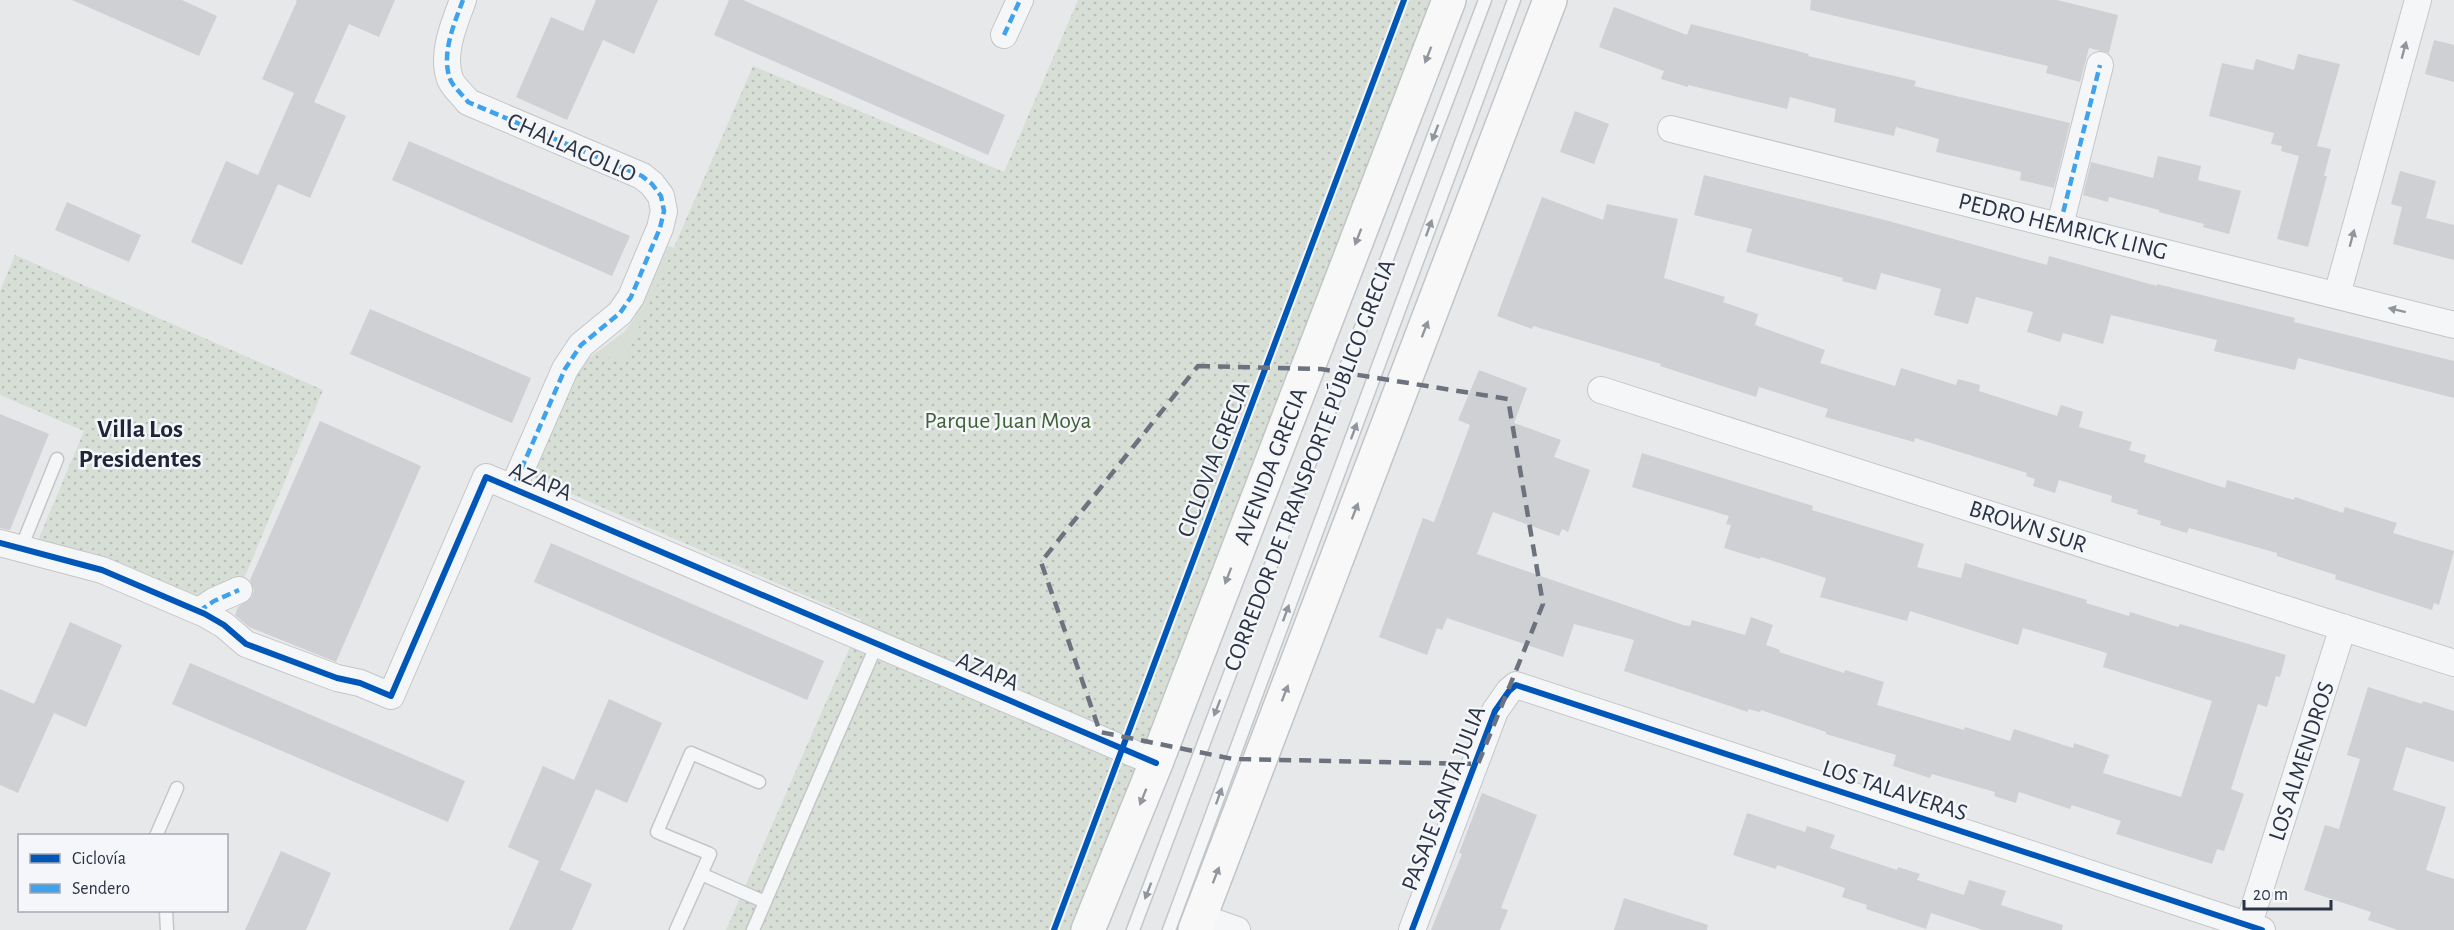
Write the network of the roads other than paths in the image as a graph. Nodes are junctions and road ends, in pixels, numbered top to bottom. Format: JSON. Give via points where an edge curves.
{"nodes":[{"id":1,"x":463,"y":0,"type":"edge"},
{"id":2,"x":1020,"y":0,"type":"edge"},
{"id":3,"x":1449,"y":0,"type":"edge"},
{"id":4,"x":1485,"y":0,"type":"edge"},
{"id":5,"x":1514,"y":0,"type":"edge"},
{"id":6,"x":1550,"y":0,"type":"edge"},
{"id":7,"x":2418,"y":0,"type":"edge"},
{"id":8,"x":1004,"y":35,"type":"dead end"},
{"id":9,"x":2100,"y":65,"type":"dead end"},
{"id":10,"x":1671,"y":129,"type":"dead end"},
{"id":11,"x":2060,"y":225,"type":"junction"},
{"id":12,"x":2337,"y":295,"type":"junction"},
{"id":13,"x":2454,"y":325,"type":"edge"},
{"id":14,"x":1601,"y":390,"type":"dead end"},
{"id":15,"x":57,"y":459,"type":"dead end"},
{"id":16,"x":513,"y":488,"type":"junction"},
{"id":17,"x":11,"y":545,"type":"edge"},
{"id":18,"x":239,"y":590,"type":"dead end"},
{"id":19,"x":199,"y":611,"type":"junction"},
{"id":20,"x":2343,"y":627,"type":"junction"},
{"id":21,"x":877,"y":644,"type":"junction"},
{"id":22,"x":2454,"y":663,"type":"edge"},
{"id":23,"x":1516,"y":685,"type":"joint"},
{"id":24,"x":1156,"y":763,"type":"junction"},
{"id":25,"x":759,"y":782,"type":"dead end"},
{"id":26,"x":177,"y":788,"type":"dead end"},
{"id":27,"x":157,"y":834,"type":"edge"},
{"id":28,"x":701,"y":874,"type":"junction"},
{"id":29,"x":765,"y":902,"type":"junction"},
{"id":30,"x":166,"y":912,"type":"edge"},
{"id":31,"x":1197,"y":923,"type":"edge"},
{"id":32,"x":2252,"y":929,"type":"edge"},
{"id":33,"x":167,"y":930,"type":"edge"},
{"id":34,"x":676,"y":930,"type":"edge"},
{"id":35,"x":753,"y":930,"type":"edge"},
{"id":36,"x":1088,"y":930,"type":"edge"},
{"id":37,"x":1133,"y":930,"type":"edge"},
{"id":38,"x":1169,"y":930,"type":"edge"},
{"id":39,"x":1237,"y":930,"type":"edge"},
{"id":40,"x":1412,"y":930,"type":"edge"}],
"edges":[{"from":1,"to":16,"type":"street","name":"CHALLACOLLO","via":[[447,56],[451,81],[468,102],[642,176],[661,196],[664,211],[631,297],[620,313],[590,336],[565,369]]},
{"from":2,"to":8,"type":"street"},
{"from":3,"to":24,"type":"main road","name":"AVENIDA GRECIA","one_way":true},
{"from":4,"to":37,"type":"lane","name":"CORREDOR DE TRANSPORTE PÚBLICO GRECIA","one_way":true},
{"from":38,"to":5,"type":"lane","name":"CORREDOR DE TRANSPORTE PÚBLICO GRECIA","one_way":true},
{"from":31,"to":6,"type":"main road","one_way":true},
{"from":12,"to":7,"type":"street","one_way":true},
{"from":9,"to":11,"type":"street"},
{"from":10,"to":11,"type":"street","name":"PEDRO HEMRICK LING"},
{"from":11,"to":12,"type":"street","name":"PEDRO HEMRICK LING"},
{"from":13,"to":12,"type":"street","name":"PEDRO HEMRICK LING","one_way":true},
{"from":14,"to":20,"type":"street","name":"BROWN SUR"},
{"from":15,"to":17,"type":"lane"},
{"from":16,"to":19,"type":"street","name":"AZAPA","via":[[486,477],[391,696],[246,644]]},
{"from":16,"to":21,"type":"street","name":"AZAPA"},
{"from":17,"to":19,"type":"street","name":"AZAPA","via":[[102,570]]},
{"from":18,"to":19,"type":"street"},
{"from":20,"to":22,"type":"street","name":"BROWN SUR"},
{"from":20,"to":32,"type":"street","name":"LOS ALMENDROS"},
{"from":21,"to":24,"type":"street","name":"AZAPA"},
{"from":21,"to":29,"type":"lane"},
{"from":23,"to":32,"type":"street","name":"LOS TALAVERAS"},
{"from":23,"to":40,"type":"street","name":"PASAJE SANTA JULIA","via":[[1495,711]]},
{"from":24,"to":36,"type":"main road","name":"AVENIDA GRECIA","one_way":true},
{"from":25,"to":28,"type":"lane","via":[[691,753],[657,832],[710,855]]},
{"from":26,"to":27,"type":"lane"},
{"from":28,"to":29,"type":"lane"},
{"from":28,"to":34,"type":"lane"},
{"from":29,"to":35,"type":"lane"},
{"from":30,"to":33,"type":"lane"},
{"from":31,"to":39,"type":"street"}]}
